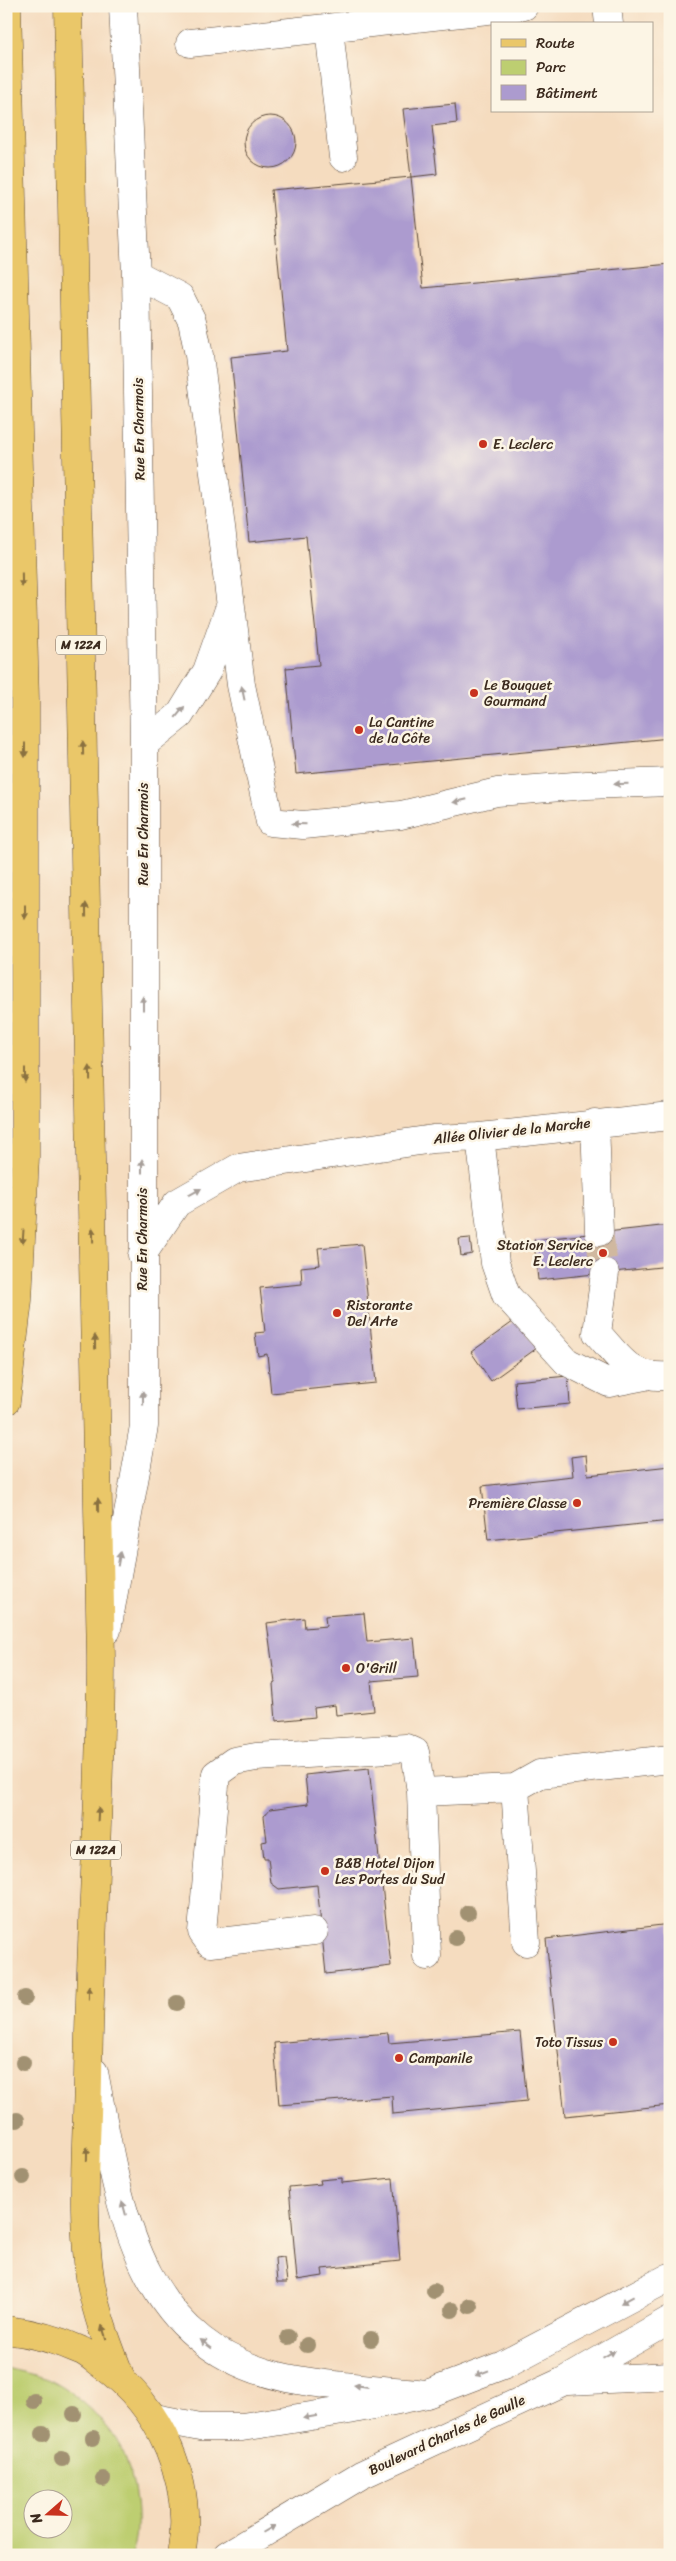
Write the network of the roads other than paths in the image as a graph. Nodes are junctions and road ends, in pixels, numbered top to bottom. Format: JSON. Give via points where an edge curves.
{"nodes":[{"id":1,"x":7,"y":6,"type":"edge"},
{"id":2,"x":68,"y":6,"type":"edge"},
{"id":3,"x":123,"y":6,"type":"edge"},
{"id":4,"x":524,"y":6,"type":"edge"},
{"id":5,"x":607,"y":6,"type":"edge"},
{"id":6,"x":609,"y":22,"type":"edge"},
{"id":7,"x":329,"y":28,"type":"junction"},
{"id":8,"x":190,"y":43,"type":"dead end"},
{"id":9,"x":343,"y":157,"type":"dead end"},
{"id":10,"x":136,"y":274,"type":"junction"},
{"id":11,"x":230,"y":604,"type":"junction"},
{"id":12,"x":144,"y":744,"type":"junction"},
{"id":13,"x":670,"y":782,"type":"edge"},
{"id":14,"x":670,"y":1116,"type":"edge"},
{"id":15,"x":595,"y":1123,"type":"junction"},
{"id":16,"x":480,"y":1136,"type":"junction"},
{"id":17,"x":599,"y":1232,"type":"tunnel mouth"},
{"id":18,"x":142,"y":1255,"type":"junction"},
{"id":19,"x":604,"y":1273,"type":"tunnel mouth"},
{"id":20,"x":657,"y":1376,"type":"edge"},
{"id":21,"x":6,"y":1402,"type":"edge"},
{"id":22,"x":101,"y":1658,"type":"junction"},
{"id":23,"x":670,"y":1759,"type":"edge"},
{"id":24,"x":515,"y":1788,"type":"junction"},
{"id":25,"x":421,"y":1792,"type":"junction"},
{"id":26,"x":314,"y":1931,"type":"dead end"},
{"id":27,"x":526,"y":1942,"type":"dead end"},
{"id":28,"x":427,"y":1956,"type":"dead end"},
{"id":29,"x":88,"y":2042,"type":"junction"},
{"id":30,"x":670,"y":2277,"type":"edge"},
{"id":31,"x":670,"y":2320,"type":"edge"},
{"id":32,"x":6,"y":2330,"type":"edge"},
{"id":33,"x":670,"y":2376,"type":"edge"},
{"id":34,"x":121,"y":2378,"type":"junction"},
{"id":35,"x":562,"y":2382,"type":"junction"},
{"id":36,"x":427,"y":2394,"type":"junction"},
{"id":37,"x":155,"y":2418,"type":"junction"},
{"id":38,"x":180,"y":2555,"type":"edge"},
{"id":39,"x":227,"y":2555,"type":"edge"}],
"edges":[{"from":1,"to":21,"type":"main road","one_way":true,"via":[[25,701],[25,1157],[18,1300]]},
{"from":22,"to":2,"type":"main road","number":"M 122A","one_way":true},
{"from":3,"to":10,"type":"street","name":"Rue En Charmois"},
{"from":4,"to":7,"type":"street"},
{"from":5,"to":6,"type":"street"},
{"from":7,"to":8,"type":"street"},
{"from":7,"to":9,"type":"street"},
{"from":10,"to":11,"type":"street","via":[[180,297],[192,321]]},
{"from":10,"to":12,"type":"street","name":"Rue En Charmois"},
{"from":12,"to":11,"type":"street","one_way":true,"via":[[180,715],[207,671]]},
{"from":13,"to":11,"type":"street","one_way":true,"via":[[497,792],[400,815],[303,825],[270,822],[241,685]]},
{"from":18,"to":12,"type":"street","name":"Rue En Charmois","one_way":true},
{"from":14,"to":15,"type":"street","name":"Allée Olivier de la Marche"},
{"from":15,"to":16,"type":"street","name":"Allée Olivier de la Marche"},
{"from":15,"to":17,"type":"street"},
{"from":18,"to":16,"type":"street","name":"Allée Olivier de la Marche","one_way":true,"via":[[177,1203],[238,1168],[433,1139]]},
{"from":16,"to":20,"type":"street","via":[[495,1263],[506,1295],[567,1362],[609,1383]]},
{"from":22,"to":18,"type":"street","name":"Rue En Charmois","one_way":true,"via":[[144,1426]]},
{"from":19,"to":20,"type":"street","via":[[597,1333],[629,1367]]},
{"from":29,"to":22,"type":"main road","number":"M 122A","one_way":true,"via":[[101,1747]]},
{"from":23,"to":24,"type":"street","via":[[540,1774]]},
{"from":24,"to":25,"type":"street"},
{"from":24,"to":27,"type":"street"},
{"from":25,"to":26,"type":"street","via":[[415,1752],[406,1748],[256,1757],[234,1761],[216,1774],[202,1932],[210,1943]]},
{"from":25,"to":28,"type":"street"},
{"from":34,"to":29,"type":"main road","number":"M 122A","one_way":true,"via":[[102,2330],[91,2284],[86,2223]]},
{"from":36,"to":29,"type":"street","one_way":true,"via":[[287,2378],[242,2364],[208,2347],[179,2321],[152,2285],[135,2247],[111,2159]]},
{"from":30,"to":36,"type":"street","one_way":true,"via":[[503,2365]]},
{"from":35,"to":31,"type":"street","name":"Boulevard Charles de Gaulle","one_way":true},
{"from":32,"to":34,"type":"main road","via":[[36,2334],[82,2350]]},
{"from":33,"to":35,"type":"street"},
{"from":34,"to":37,"type":"main road"},
{"from":39,"to":35,"type":"street","name":"Boulevard Charles de Gaulle","one_way":true,"via":[[361,2476]]},
{"from":36,"to":37,"type":"street","one_way":true,"via":[[242,2427],[200,2427]]},
{"from":37,"to":38,"type":"main road","via":[[179,2472],[185,2531]]}]}
